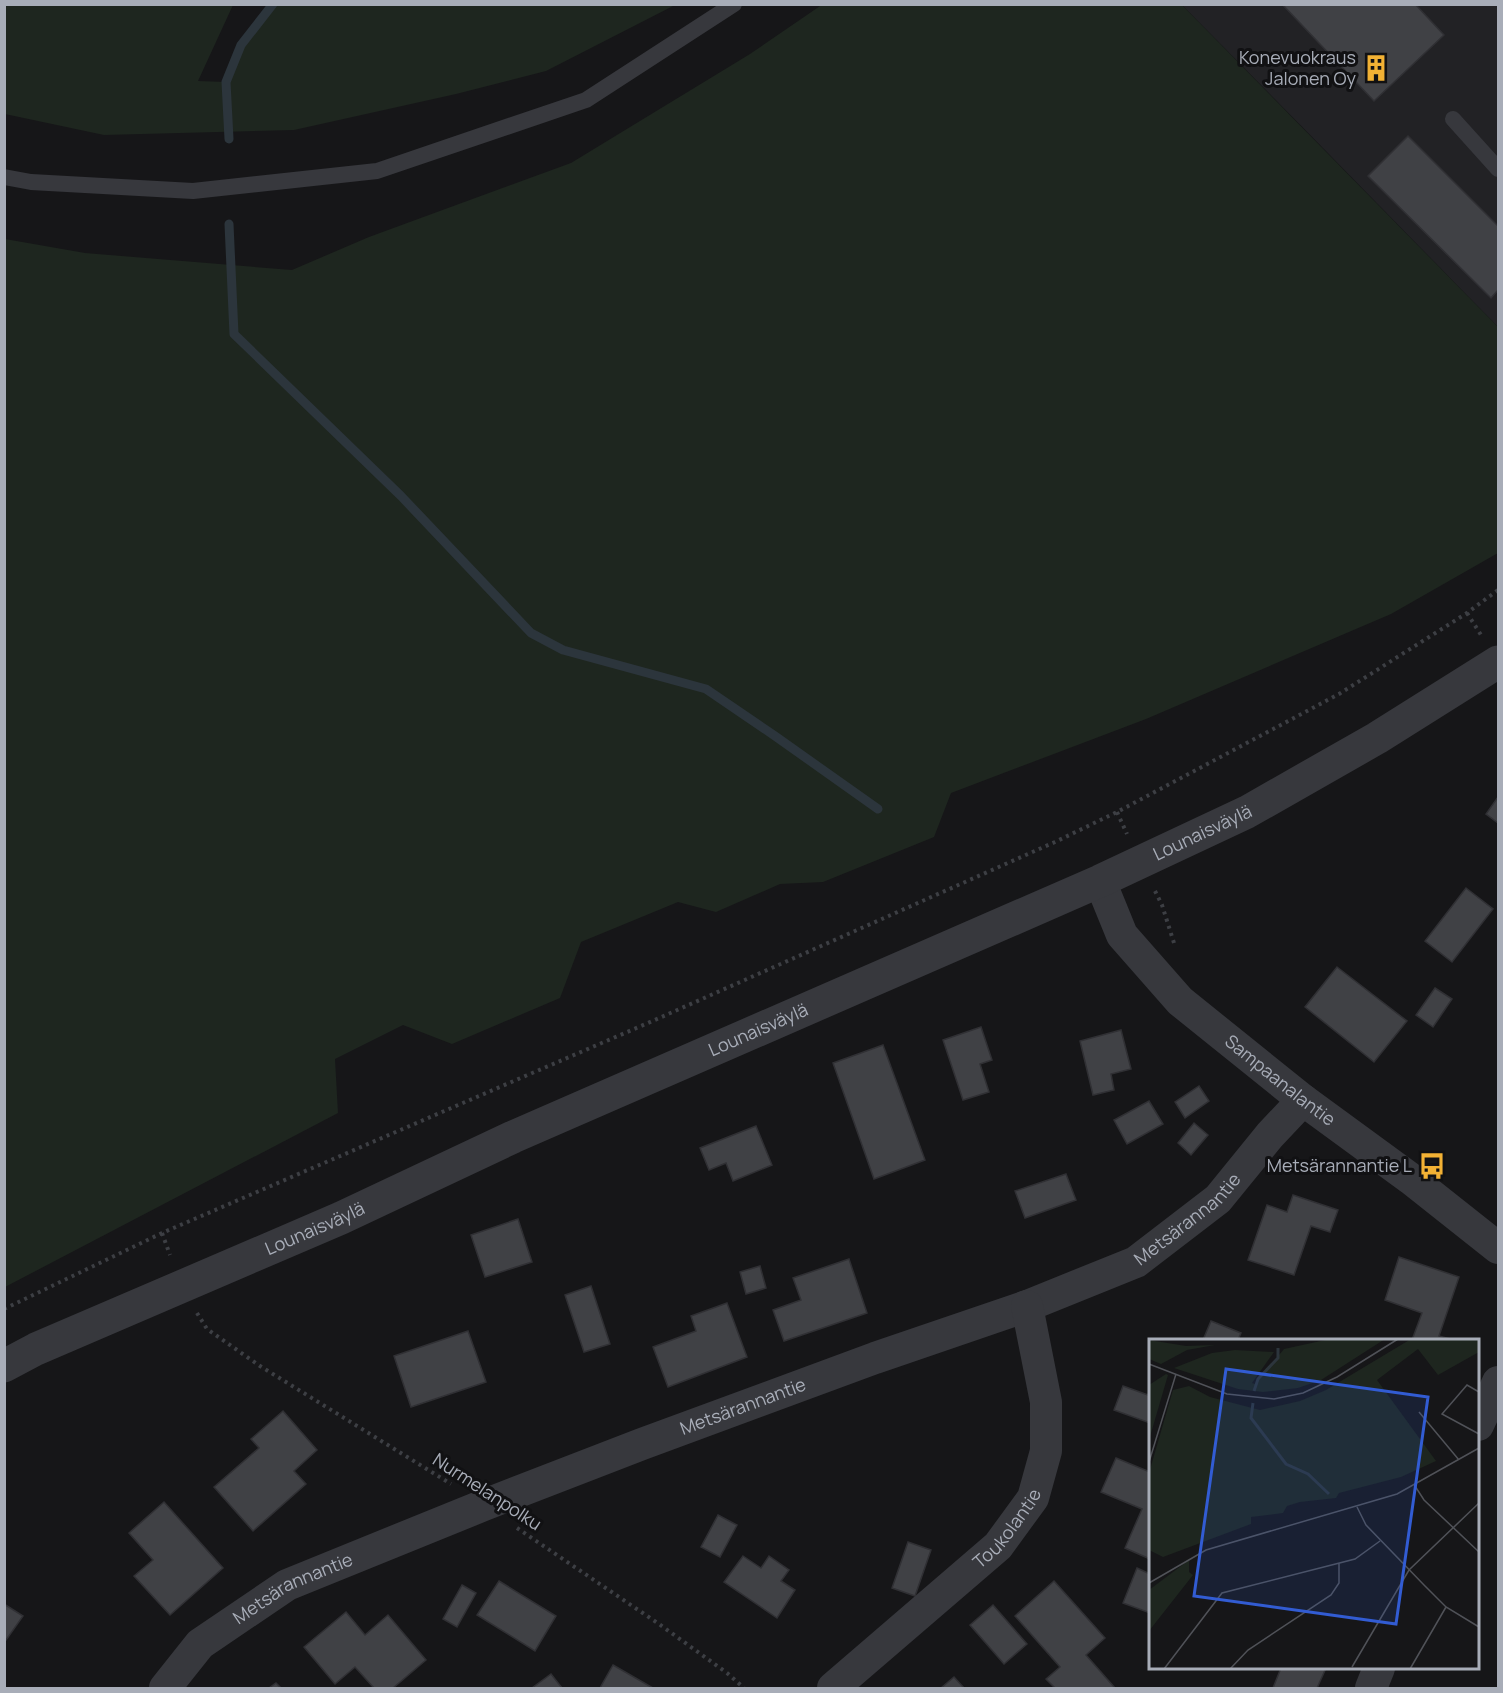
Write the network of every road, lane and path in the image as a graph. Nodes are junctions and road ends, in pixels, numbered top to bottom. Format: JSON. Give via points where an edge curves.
{"nodes":[{"id":1,"x":734,"y":4,"type":"edge"},
{"id":2,"x":1453,"y":119,"type":"dead end"},
{"id":3,"x":1498,"y":169,"type":"edge"},
{"id":4,"x":4,"y":177,"type":"edge"},
{"id":5,"x":1498,"y":590,"type":"edge"},
{"id":6,"x":1498,"y":662,"type":"edge"},
{"id":7,"x":1117,"y":812,"type":"junction"},
{"id":8,"x":1140,"y":862,"type":"junction"},
{"id":9,"x":1100,"y":880,"type":"junction"},
{"id":10,"x":1176,"y":950,"type":"dead end"},
{"id":11,"x":1303,"y":1100,"type":"junction"},
{"id":12,"x":1498,"y":1248,"type":"edge"},
{"id":13,"x":1027,"y":1306,"type":"junction"},
{"id":14,"x":4,"y":1309,"type":"edge"},
{"id":15,"x":207,"y":1329,"type":"dead end"},
{"id":16,"x":4,"y":1366,"type":"edge"},
{"id":17,"x":1498,"y":1382,"type":"edge"},
{"id":18,"x":1479,"y":1423,"type":"edge"},
{"id":19,"x":484,"y":1505,"type":"junction"},
{"id":20,"x":1379,"y":1669,"type":"edge"},
{"id":21,"x":165,"y":1689,"type":"edge"},
{"id":22,"x":744,"y":1689,"type":"edge"},
{"id":23,"x":833,"y":1689,"type":"edge"},
{"id":24,"x":1371,"y":1689,"type":"edge"}],
"edges":[{"from":1,"to":4,"type":"lane","via":[[586,100],[378,171],[193,191]]},
{"from":2,"to":3,"type":"lane"},
{"from":5,"to":7,"type":"path","via":[[1339,694]]},
{"from":6,"to":8,"type":"street","name":"Lounaisväylä","via":[[1377,738],[1247,812]]},
{"from":7,"to":8,"type":"path"},
{"from":7,"to":14,"type":"path","via":[[648,1023],[162,1233]]},
{"from":8,"to":9,"type":"street","name":"Lounaisväylä"},
{"from":8,"to":10,"type":"path","via":[[1162,905]]},
{"from":9,"to":11,"type":"street","name":"Sampaanalantie","via":[[1122,935],[1180,1001]]},
{"from":9,"to":16,"type":"street","name":"Lounaisväylä","via":[[513,1137],[340,1218],[36,1348]]},
{"from":11,"to":12,"type":"street","name":"Sampaanalantie"},
{"from":11,"to":13,"type":"street","name":"Metsärannantie","via":[[1218,1199],[1136,1262]]},
{"from":13,"to":19,"type":"street","name":"Metsärannantie","via":[[853,1366]]},
{"from":13,"to":23,"type":"street","name":"Toukolantie","via":[[1046,1402],[1046,1450],[1033,1498],[998,1545]]},
{"from":15,"to":19,"type":"path","name":"Nurmelanpolku"},
{"from":17,"to":18,"type":"street"},
{"from":19,"to":21,"type":"street","name":"Metsärannantie","via":[[287,1585],[200,1644]]},
{"from":19,"to":22,"type":"path","name":"Nurmelanpolku","via":[[659,1624]]},
{"from":20,"to":24,"type":"street"}]}
